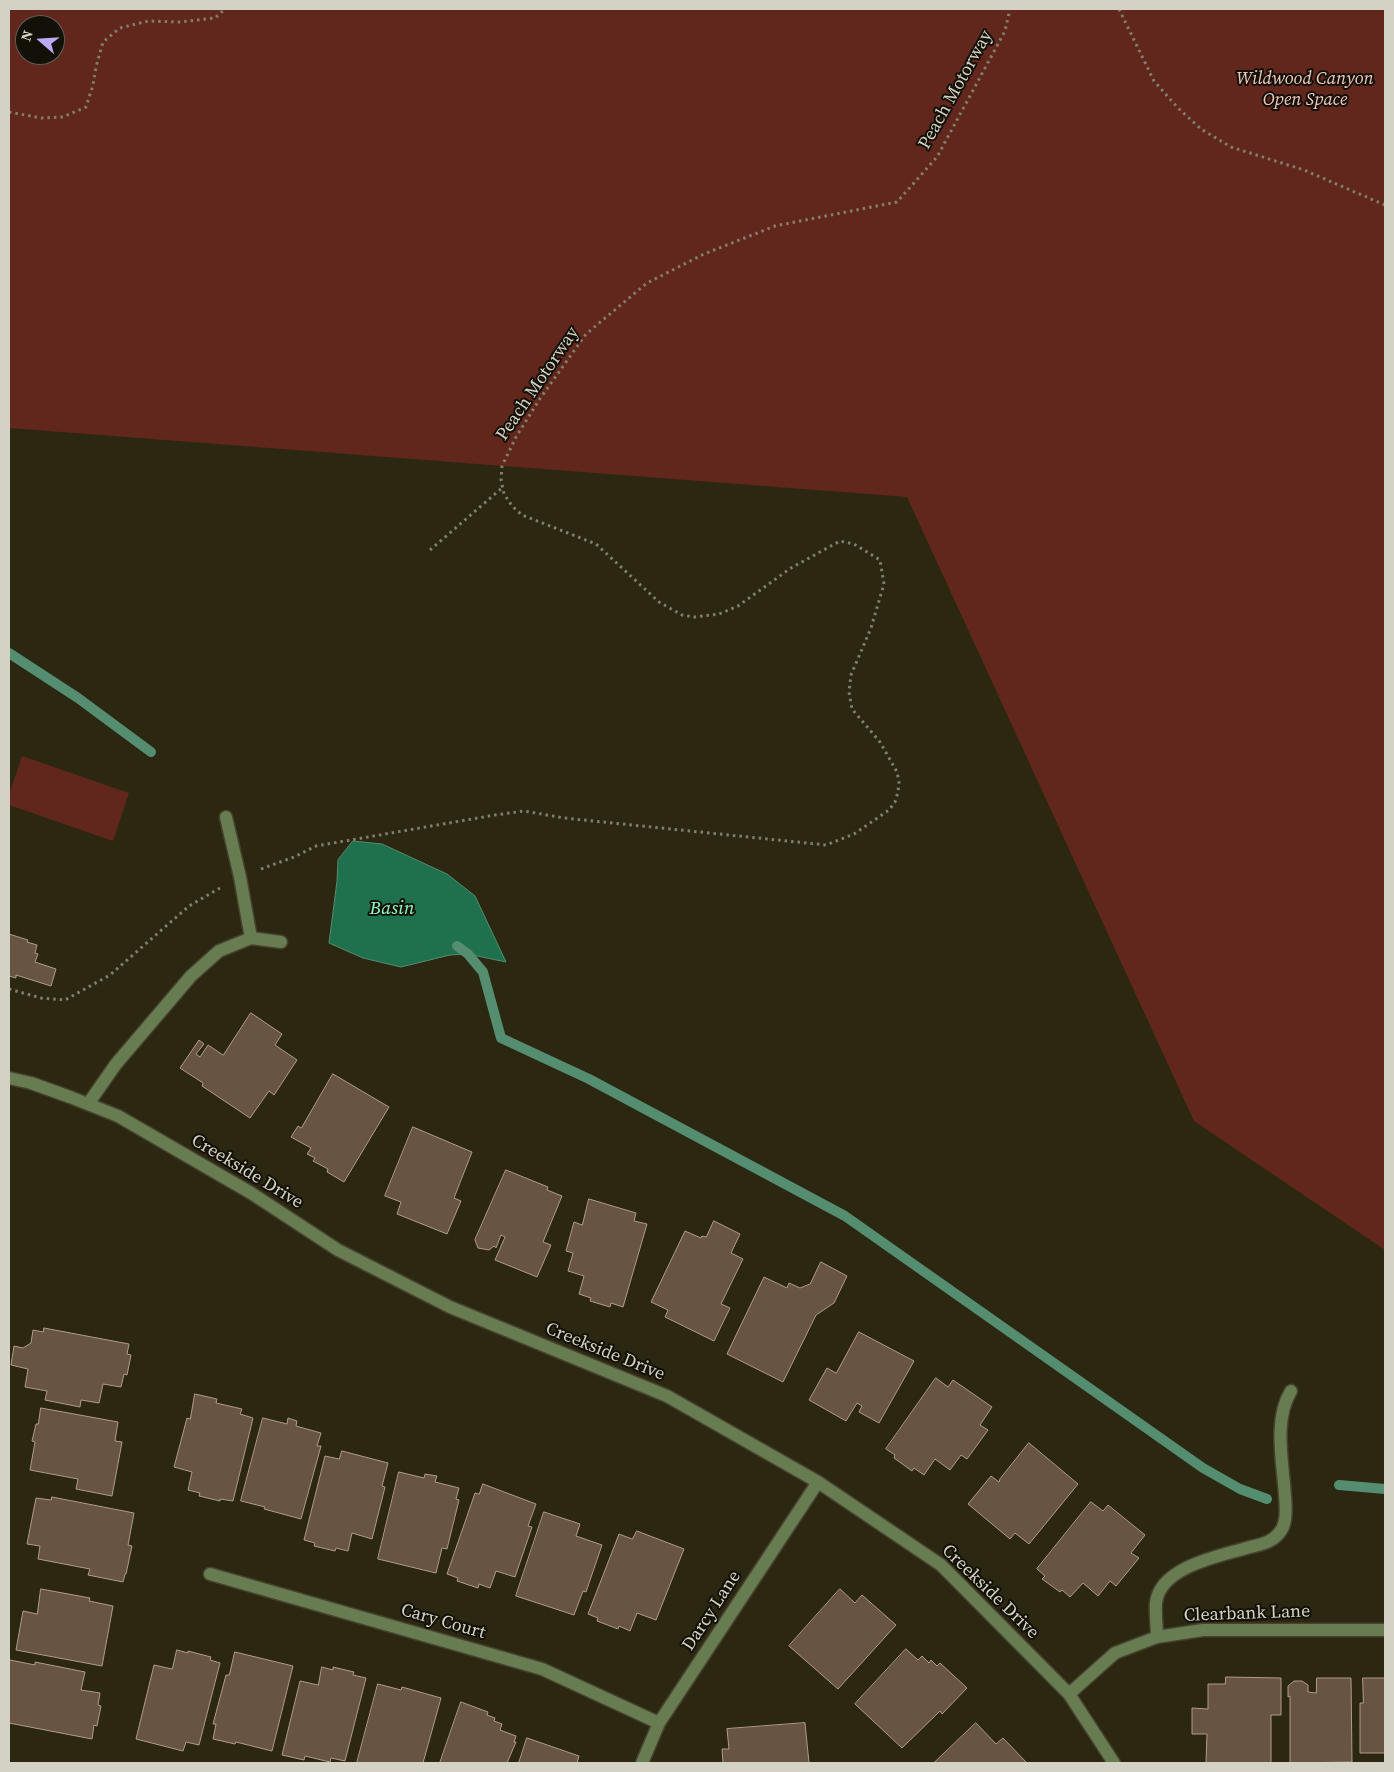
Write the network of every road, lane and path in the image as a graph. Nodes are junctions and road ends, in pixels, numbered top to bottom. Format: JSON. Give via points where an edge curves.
{"nodes":[{"id":1,"x":225,"y":9,"type":"edge"},
{"id":2,"x":1010,"y":9,"type":"edge"},
{"id":3,"x":1119,"y":9,"type":"edge"},
{"id":4,"x":9,"y":112,"type":"edge"},
{"id":5,"x":1385,"y":205,"type":"edge"},
{"id":6,"x":502,"y":488,"type":"junction"},
{"id":7,"x":430,"y":550,"type":"dead end"},
{"id":8,"x":226,"y":817,"type":"dead end"},
{"id":9,"x":240,"y":877,"type":"junction"},
{"id":10,"x":251,"y":938,"type":"junction"},
{"id":11,"x":281,"y":942,"type":"dead end"},
{"id":12,"x":9,"y":989,"type":"edge"},
{"id":13,"x":9,"y":1078,"type":"edge"},
{"id":14,"x":88,"y":1104,"type":"junction"},
{"id":15,"x":1291,"y":1391,"type":"dead end"},
{"id":16,"x":818,"y":1482,"type":"junction"},
{"id":17,"x":210,"y":1574,"type":"dead end"},
{"id":18,"x":1385,"y":1630,"type":"edge"},
{"id":19,"x":1157,"y":1637,"type":"junction"},
{"id":20,"x":1069,"y":1694,"type":"junction"},
{"id":21,"x":659,"y":1723,"type":"junction"},
{"id":22,"x":642,"y":1763,"type":"edge"},
{"id":23,"x":1114,"y":1763,"type":"edge"}],
"edges":[{"from":1,"to":4,"type":"path","via":[[215,18],[148,21],[120,28],[104,42],[86,107],[63,117],[41,118]]},
{"from":2,"to":6,"type":"path","name":"Peach Motorway","via":[[1005,30],[937,157],[897,202],[775,226],[704,254],[647,283],[586,334],[539,400],[502,466]]},
{"from":3,"to":5,"type":"path","via":[[1154,81],[1201,129],[1230,147],[1304,170]]},
{"from":6,"to":7,"type":"path"},
{"from":6,"to":9,"type":"path","via":[[512,506],[522,515],[596,544],[659,602],[682,615],[719,614],[738,606],[791,568],[840,541],[854,544],[880,560],[884,584],[872,628],[851,675],[849,692],[852,709],[880,742],[897,772],[899,782],[895,802],[889,810],[854,834],[826,845],[524,811],[316,846]]},
{"from":8,"to":9,"type":"street"},
{"from":9,"to":10,"type":"street"},
{"from":9,"to":12,"type":"path","via":[[189,906],[110,975],[64,1000],[41,998]]},
{"from":10,"to":11,"type":"street"},
{"from":10,"to":14,"type":"street","via":[[219,951],[191,976],[116,1064]]},
{"from":13,"to":14,"type":"street","name":"Creekside Drive"},
{"from":14,"to":16,"type":"street","name":"Creekside Drive","via":[[118,1116],[251,1193],[338,1250],[415,1290],[667,1396]]},
{"from":15,"to":19,"type":"street","via":[[1280,1420],[1286,1511],[1282,1528],[1272,1541],[1192,1564],[1172,1576],[1160,1590],[1156,1602]]},
{"from":16,"to":20,"type":"street","name":"Creekside Drive","via":[[941,1565]]},
{"from":16,"to":21,"type":"street","name":"Darcy Lane"},
{"from":17,"to":21,"type":"street","name":"Cary Court","via":[[542,1669]]},
{"from":18,"to":19,"type":"street","name":"Clearbank Lane","via":[[1203,1630]]},
{"from":19,"to":20,"type":"street","name":"Clearbank Lane","via":[[1116,1653]]},
{"from":20,"to":23,"type":"street","name":"Creekside Drive"},
{"from":21,"to":22,"type":"street","name":"Darcy Lane"}]}
